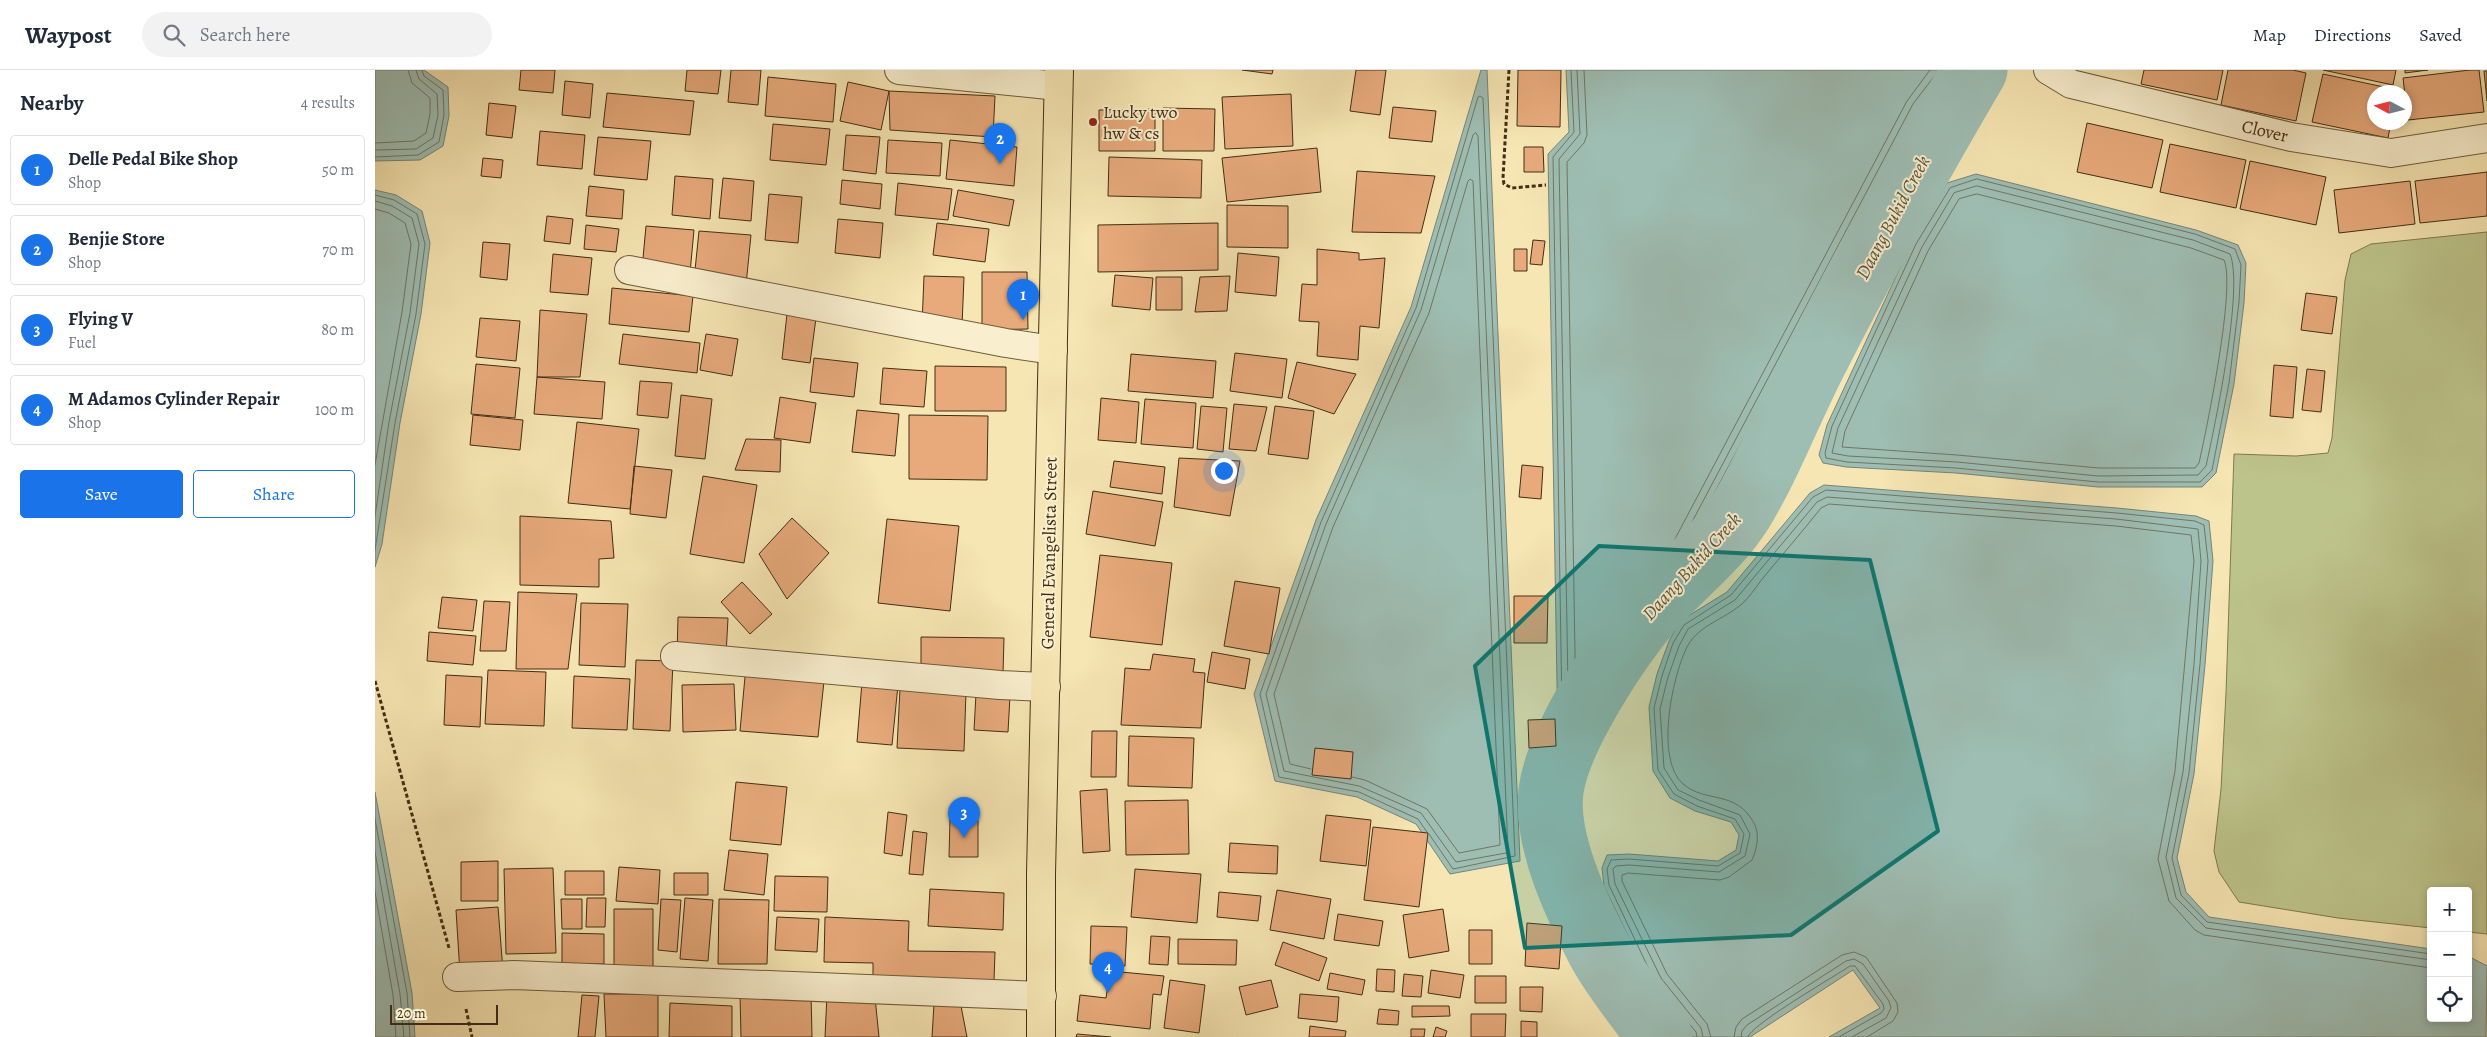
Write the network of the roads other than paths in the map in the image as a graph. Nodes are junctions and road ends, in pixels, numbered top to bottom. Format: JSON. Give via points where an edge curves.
{"nodes":[{"id":1,"x":899,"y":70,"type":"edge"},
{"id":2,"x":2048,"y":71,"type":"edge"},
{"id":3,"x":1059,"y":78,"type":"edge"},
{"id":4,"x":2487,"y":138,"type":"edge"},
{"id":5,"x":629,"y":270,"type":"dead end"},
{"id":6,"x":1053,"y":350,"type":"junction"},
{"id":7,"x":675,"y":656,"type":"dead end"},
{"id":8,"x":1046,"y":687,"type":"junction"},
{"id":9,"x":457,"y":977,"type":"road end"},
{"id":10,"x":1042,"y":996,"type":"junction"},
{"id":11,"x":1041,"y":1037,"type":"edge"}],
"edges":[{"from":1,"to":3,"type":"street"},
{"from":2,"to":4,"type":"street","name":"Clover","via":[[2071,84],[2281,135],[2391,153]]},
{"from":3,"to":6,"type":"main road","name":"General Evangelista Street"},
{"from":5,"to":6,"type":"street"},
{"from":6,"to":8,"type":"main road","name":"General Evangelista Street"},
{"from":7,"to":8,"type":"street"},
{"from":8,"to":10,"type":"main road","name":"General Evangelista Street","via":[[1041,874]]},
{"from":9,"to":10,"type":"street","via":[[514,975]]},
{"from":10,"to":11,"type":"main road","name":"General Evangelista Street"}]}
